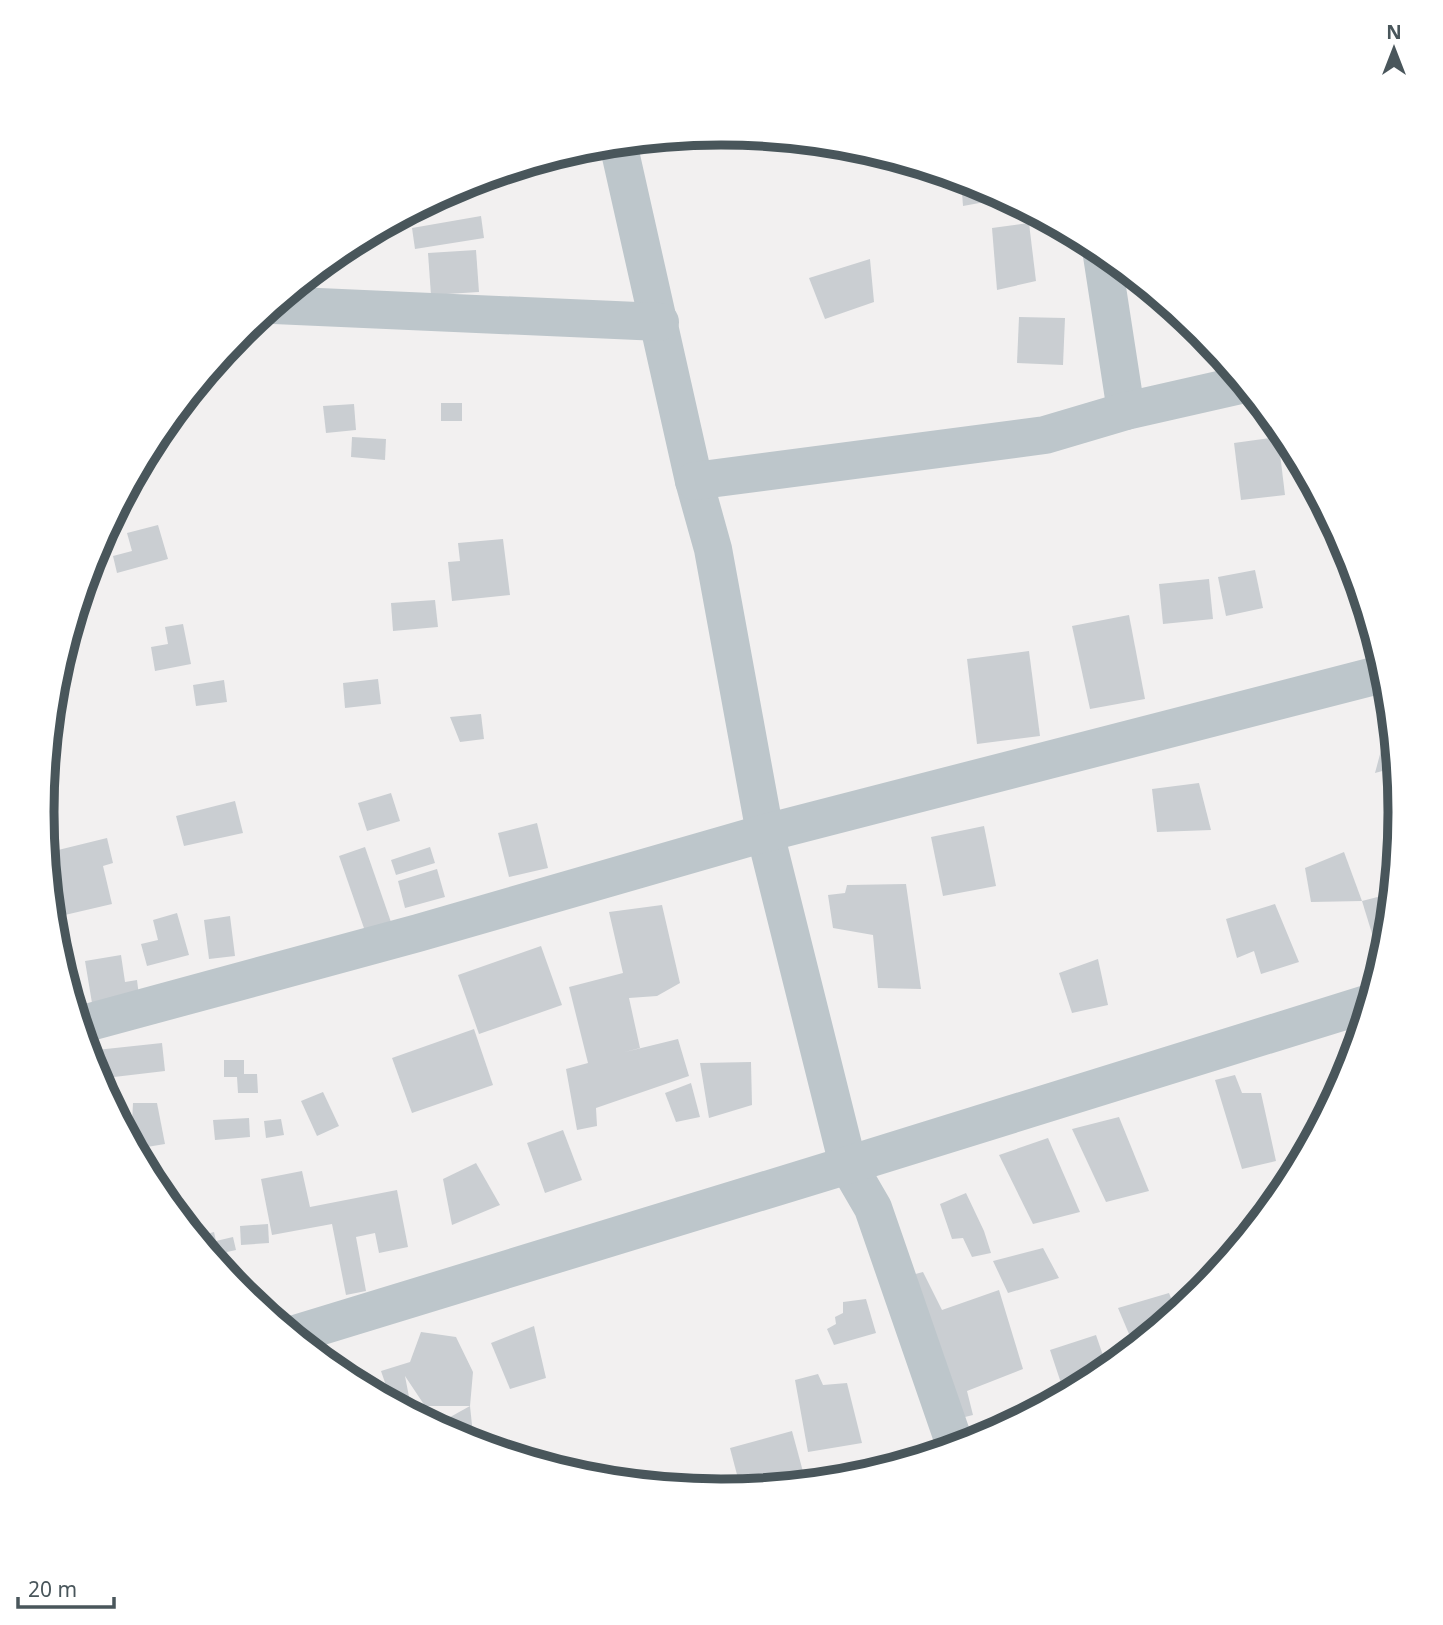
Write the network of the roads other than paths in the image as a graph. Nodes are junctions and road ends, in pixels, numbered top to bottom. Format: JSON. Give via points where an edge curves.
{"nodes":[{"id":1,"x":620,"y":153,"type":"edge"},
{"id":2,"x":1104,"y":266,"type":"edge"},
{"id":3,"x":288,"y":306,"type":"edge"},
{"id":4,"x":660,"y":322,"type":"junction"},
{"id":5,"x":1234,"y":386,"type":"edge"},
{"id":6,"x":1126,"y":411,"type":"junction"},
{"id":7,"x":694,"y":481,"type":"junction"},
{"id":8,"x":1375,"y":676,"type":"edge"},
{"id":9,"x":765,"y":833,"type":"junction"},
{"id":10,"x":1359,"y":1006,"type":"edge"},
{"id":11,"x":89,"y":1022,"type":"edge"},
{"id":12,"x":848,"y":1165,"type":"junction"},
{"id":13,"x":303,"y":1332,"type":"edge"},
{"id":14,"x":953,"y":1438,"type":"edge"}],
"edges":[{"from":1,"to":4,"type":"street"},
{"from":2,"to":6,"type":"street"},
{"from":3,"to":4,"type":"street"},
{"from":4,"to":7,"type":"street"},
{"from":5,"to":6,"type":"street"},
{"from":6,"to":7,"type":"street","via":[[1045,435]]},
{"from":7,"to":9,"type":"street","via":[[718,572]]},
{"from":8,"to":9,"type":"street"},
{"from":9,"to":11,"type":"street"},
{"from":9,"to":12,"type":"street"},
{"from":10,"to":12,"type":"street"},
{"from":12,"to":13,"type":"street"},
{"from":12,"to":14,"type":"street","via":[[873,1208]]}]}
